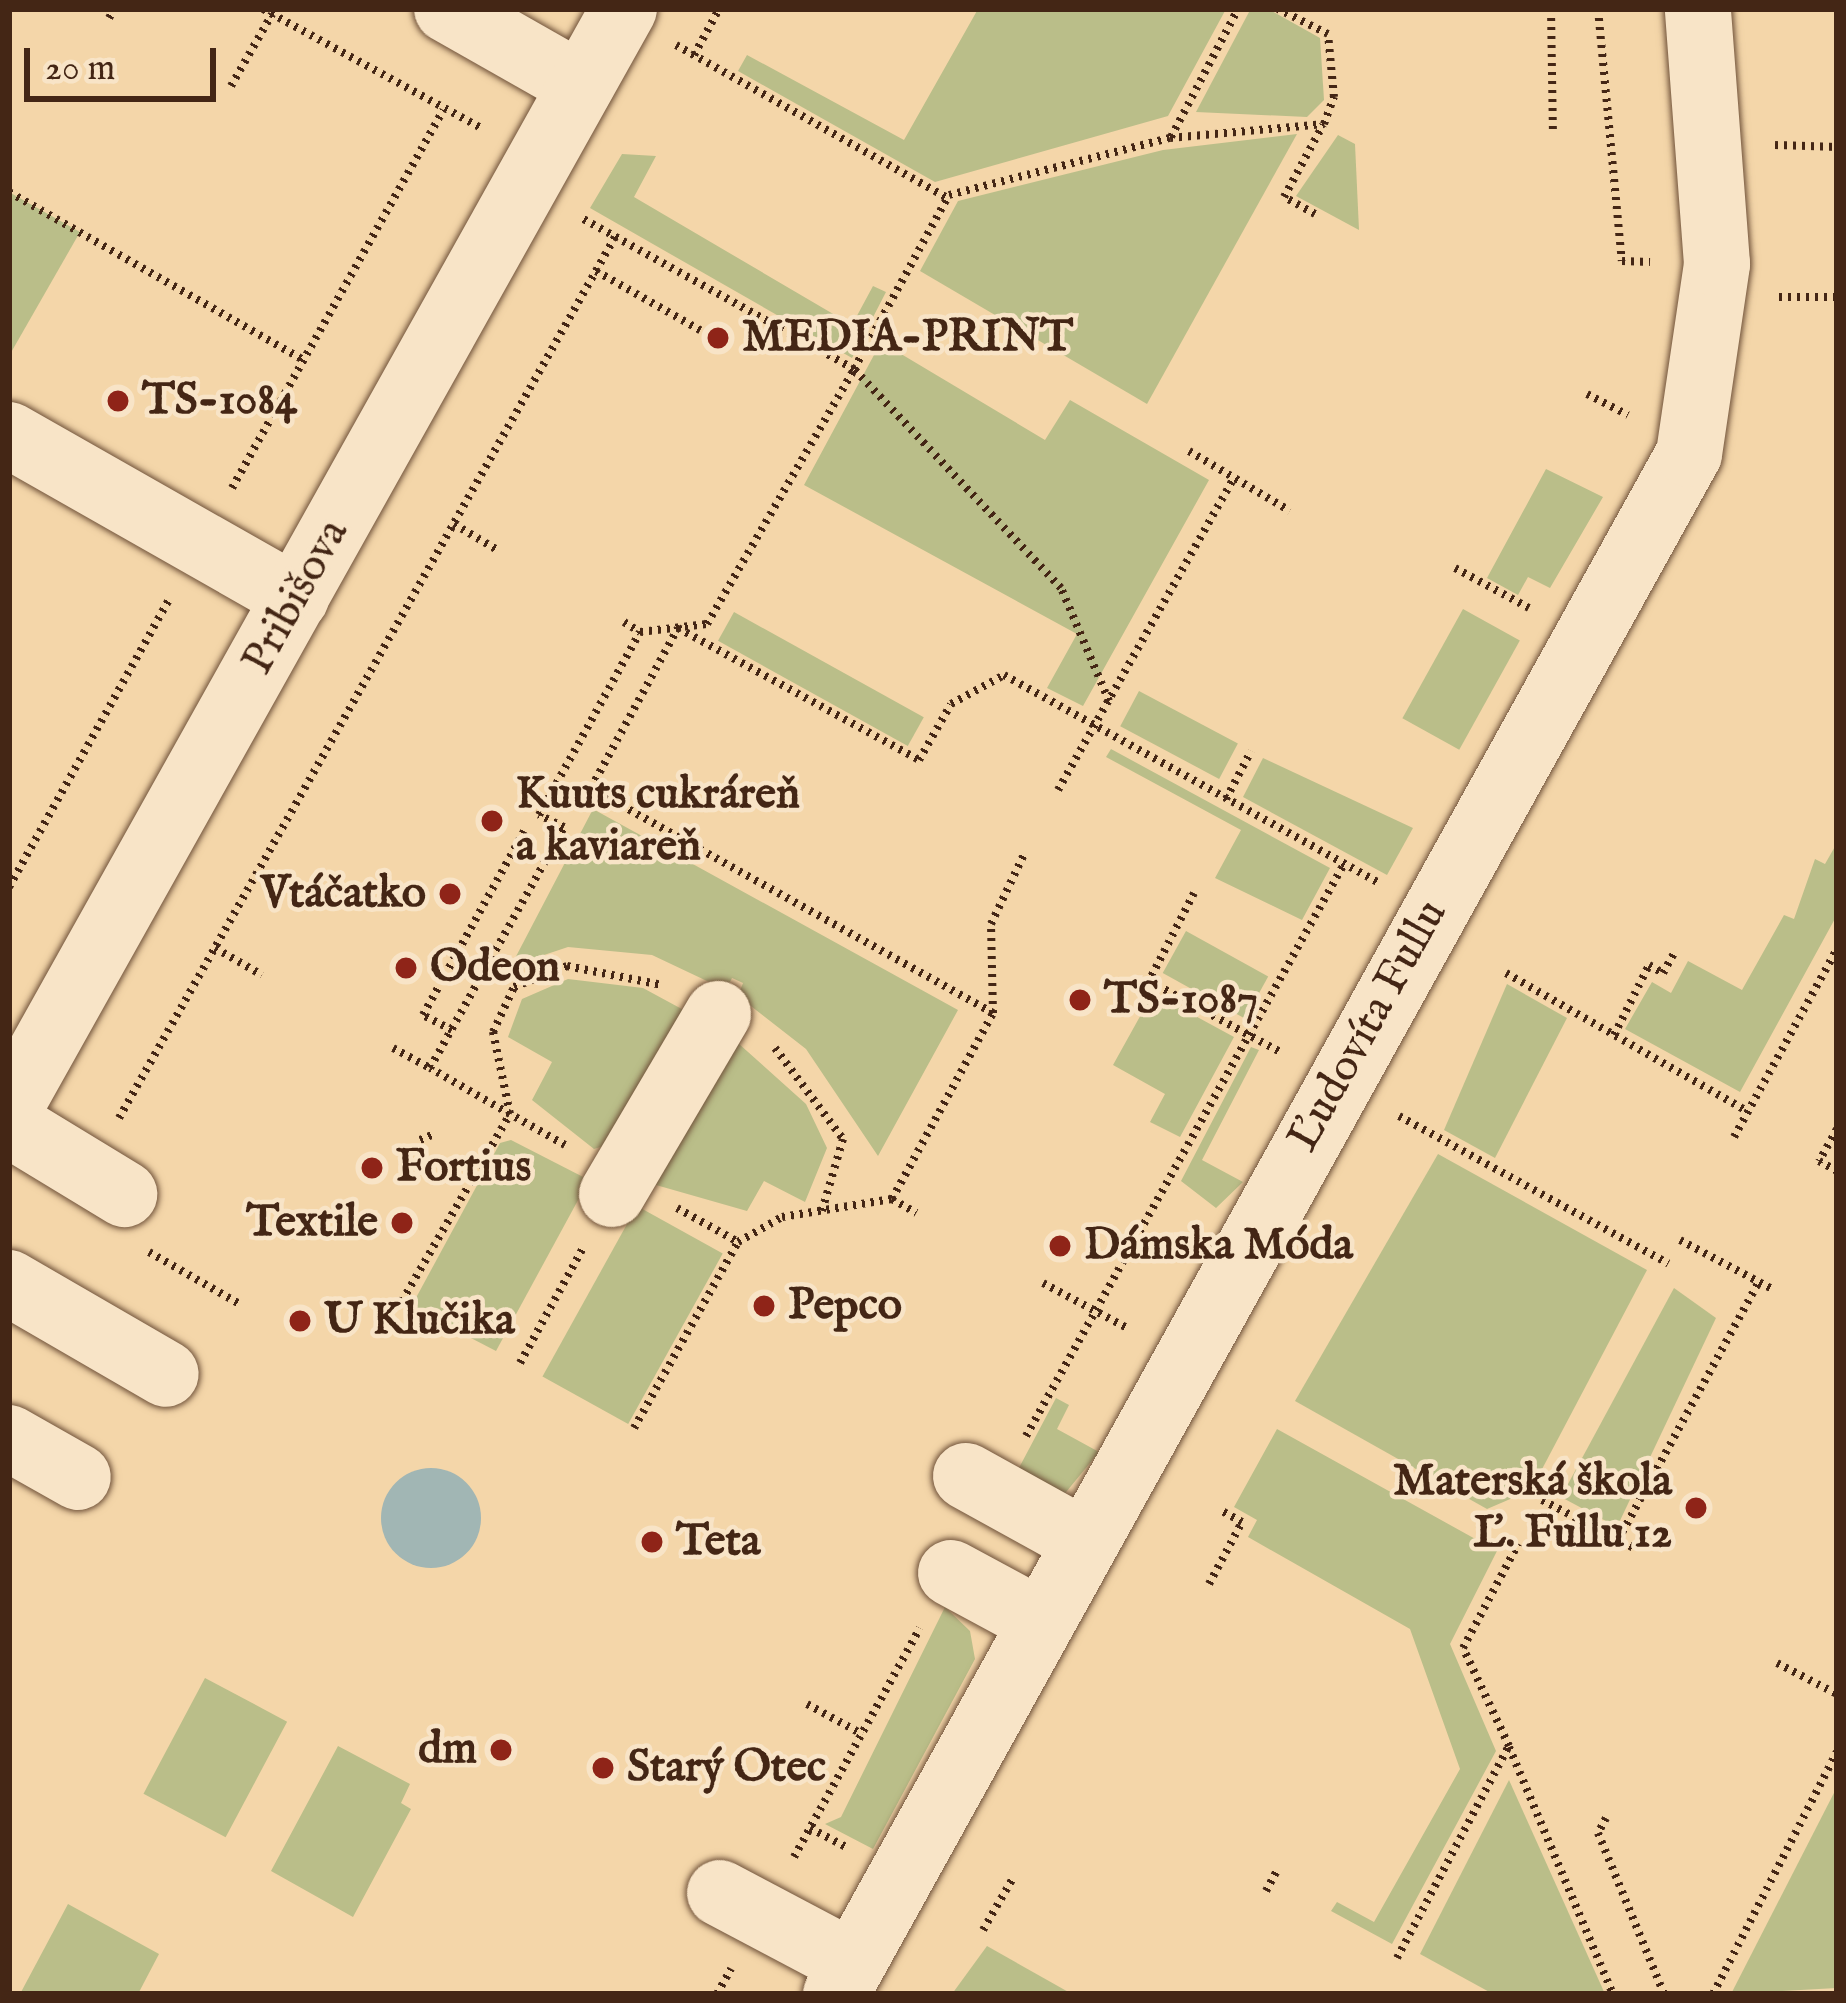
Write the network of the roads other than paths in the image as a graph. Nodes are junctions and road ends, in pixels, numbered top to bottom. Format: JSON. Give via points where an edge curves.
{"nodes":[{"id":1,"x":447,"y":9,"type":"edge"},
{"id":2,"x":624,"y":9,"type":"edge"},
{"id":3,"x":1698,"y":9,"type":"edge"},
{"id":4,"x":581,"y":85,"type":"junction"},
{"id":5,"x":9,"y":435,"type":"edge"},
{"id":6,"x":296,"y":598,"type":"junction"},
{"id":7,"x":718,"y":1014,"type":"dead end"},
{"id":8,"x":9,"y":1109,"type":"edge"},
{"id":9,"x":9,"y":1124,"type":"edge"},
{"id":10,"x":106,"y":1183,"type":"road end"},
{"id":11,"x":612,"y":1193,"type":"road end"},
{"id":12,"x":9,"y":1283,"type":"edge"},
{"id":13,"x":166,"y":1374,"type":"dead end"},
{"id":14,"x":9,"y":1438,"type":"edge"},
{"id":15,"x":78,"y":1477,"type":"dead end"},
{"id":16,"x":980,"y":1484,"type":"road end"},
{"id":17,"x":1082,"y":1540,"type":"junction"},
{"id":18,"x":951,"y":1573,"type":"road end"},
{"id":19,"x":1038,"y":1620,"type":"junction"},
{"id":20,"x":741,"y":1904,"type":"road end"},
{"id":21,"x":844,"y":1978,"type":"edge"}],
"edges":[{"from":1,"to":4,"type":"street"},
{"from":2,"to":4,"type":"street","name":"Pribišova"},
{"from":3,"to":17,"type":"street","name":"Ľudovíta Fullu","via":[[1741,281],[1690,454]]},
{"from":4,"to":6,"type":"street","name":"Pribišova"},
{"from":5,"to":6,"type":"street"},
{"from":6,"to":8,"type":"street","name":"Pribišova"},
{"from":7,"to":11,"type":"street"},
{"from":9,"to":10,"type":"street"},
{"from":12,"to":13,"type":"street"},
{"from":14,"to":15,"type":"street"},
{"from":16,"to":17,"type":"street"},
{"from":17,"to":19,"type":"street","name":"Ľudovíta Fullu"},
{"from":18,"to":19,"type":"street"},
{"from":19,"to":21,"type":"street","name":"Ľudovíta Fullu"},
{"from":20,"to":21,"type":"street"}]}
